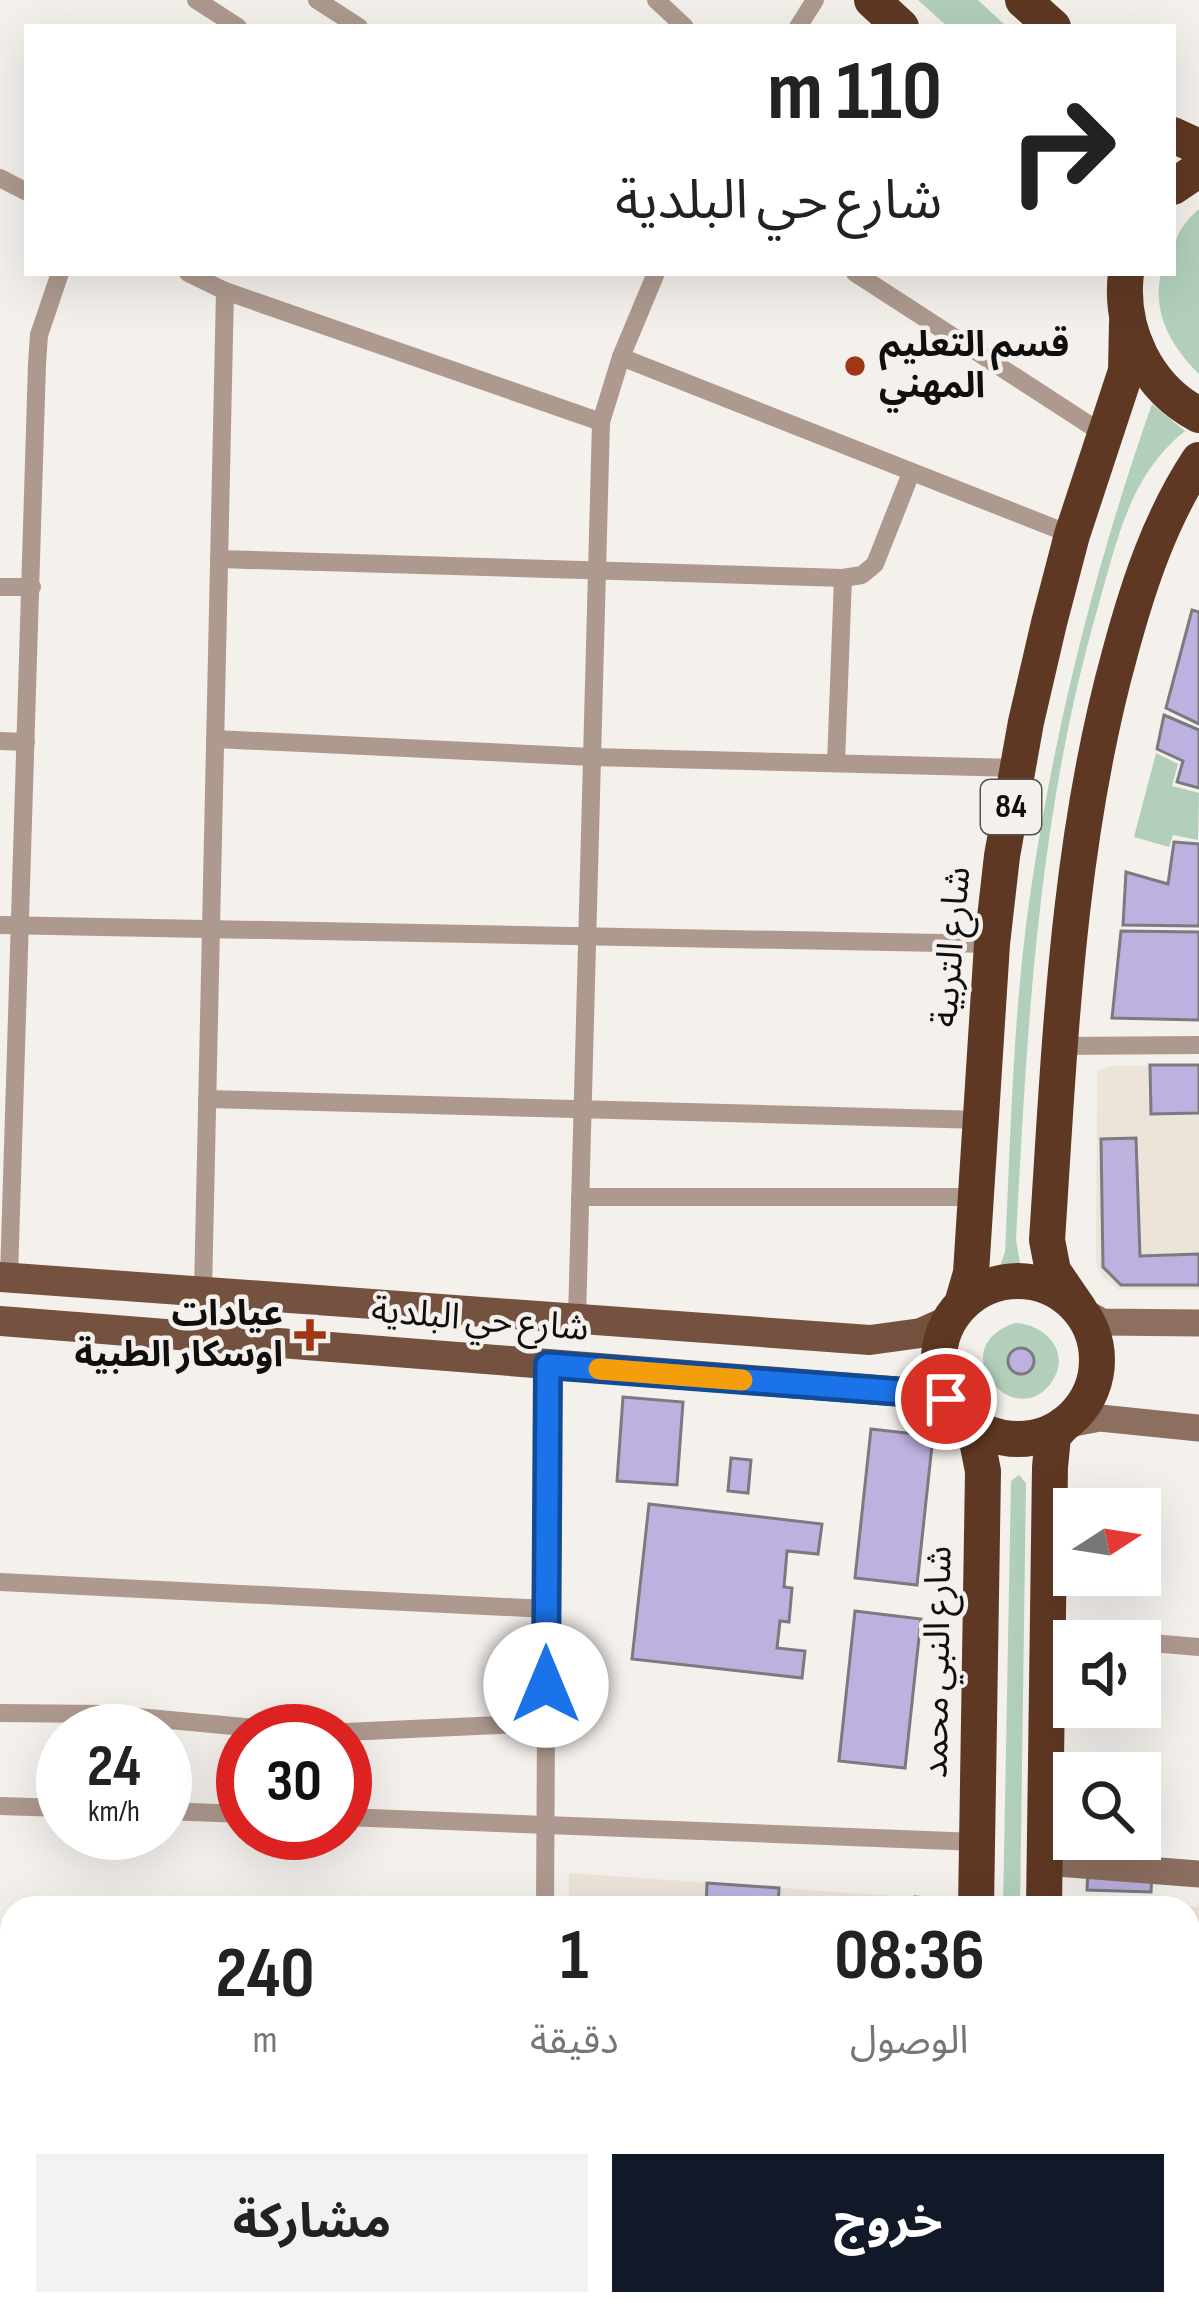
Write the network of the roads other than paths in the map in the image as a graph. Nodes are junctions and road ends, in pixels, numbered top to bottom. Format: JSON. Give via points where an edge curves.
{"nodes":[{"id":1,"x":196,"y":0,"type":"edge"},
{"id":2,"x":317,"y":0,"type":"edge"},
{"id":3,"x":656,"y":0,"type":"edge"},
{"id":4,"x":872,"y":0,"type":"edge"},
{"id":5,"x":233,"y":24,"type":"edge"},
{"id":6,"x":354,"y":24,"type":"edge"},
{"id":7,"x":682,"y":24,"type":"edge"},
{"id":8,"x":899,"y":24,"type":"edge"},
{"id":9,"x":59,"y":276,"type":"edge"},
{"id":10,"x":194,"y":276,"type":"edge"},
{"id":11,"x":655,"y":276,"type":"edge"},
{"id":12,"x":859,"y":276,"type":"edge"},
{"id":13,"x":1126,"y":276,"type":"edge"},
{"id":14,"x":225,"y":292,"type":"junction"},
{"id":15,"x":1127,"y":323,"type":"junction"},
{"id":16,"x":621,"y":357,"type":"junction"},
{"id":17,"x":1199,"y":415,"type":"edge"},
{"id":18,"x":601,"y":422,"type":"junction"},
{"id":19,"x":1106,"y":435,"type":"junction"},
{"id":20,"x":1199,"y":460,"type":"edge"},
{"id":21,"x":911,"y":473,"type":"junction"},
{"id":22,"x":1072,"y":535,"type":"junction"},
{"id":23,"x":219,"y":560,"type":"junction"},
{"id":24,"x":597,"y":573,"type":"junction"},
{"id":25,"x":842,"y":578,"type":"junction"},
{"id":26,"x":0,"y":587,"type":"edge"},
{"id":27,"x":32,"y":587,"type":"junction"},
{"id":28,"x":215,"y":740,"type":"junction"},
{"id":29,"x":0,"y":741,"type":"edge"},
{"id":30,"x":26,"y":742,"type":"junction"},
{"id":31,"x":592,"y":757,"type":"junction"},
{"id":32,"x":836,"y":763,"type":"junction"},
{"id":33,"x":1017,"y":767,"type":"junction"},
{"id":34,"x":9,"y":925,"type":"edge"},
{"id":35,"x":211,"y":930,"type":"junction"},
{"id":36,"x":587,"y":936,"type":"junction"},
{"id":37,"x":992,"y":944,"type":"junction"},
{"id":38,"x":1199,"y":1045,"type":"edge"},
{"id":39,"x":1059,"y":1046,"type":"junction"},
{"id":40,"x":207,"y":1099,"type":"junction"},
{"id":41,"x":583,"y":1110,"type":"junction"},
{"id":42,"x":981,"y":1120,"type":"junction"},
{"id":43,"x":976,"y":1196,"type":"junction"},
{"id":44,"x":580,"y":1197,"type":"junction"},
{"id":45,"x":4,"y":1277,"type":"edge"},
{"id":46,"x":203,"y":1292,"type":"junction"},
{"id":47,"x":1078,"y":1309,"type":"junction"},
{"id":48,"x":956,"y":1312,"type":"junction"},
{"id":49,"x":577,"y":1319,"type":"junction"},
{"id":50,"x":0,"y":1321,"type":"edge"},
{"id":51,"x":1199,"y":1323,"type":"edge"},
{"id":52,"x":826,"y":1338,"type":"junction"},
{"id":53,"x":548,"y":1365,"type":"junction"},
{"id":54,"x":823,"y":1386,"type":"junction"},
{"id":55,"x":959,"y":1412,"type":"junction"},
{"id":56,"x":1063,"y":1425,"type":"junction"},
{"id":57,"x":1199,"y":1428,"type":"edge"},
{"id":58,"x":0,"y":1582,"type":"edge"},
{"id":59,"x":547,"y":1609,"type":"junction"},
{"id":60,"x":1047,"y":1635,"type":"junction"},
{"id":61,"x":1053,"y":1635,"type":"edge"},
{"id":62,"x":1161,"y":1644,"type":"edge"},
{"id":63,"x":1199,"y":1647,"type":"edge"},
{"id":64,"x":0,"y":1713,"type":"edge"},
{"id":65,"x":546,"y":1723,"type":"junction"},
{"id":66,"x":216,"y":1724,"type":"edge"},
{"id":67,"x":372,"y":1731,"type":"edge"},
{"id":68,"x":0,"y":1806,"type":"edge"},
{"id":69,"x":36,"y":1807,"type":"edge"},
{"id":70,"x":372,"y":1818,"type":"edge"},
{"id":71,"x":545,"y":1823,"type":"junction"},
{"id":72,"x":977,"y":1841,"type":"junction"},
{"id":73,"x":1044,"y":1862,"type":"junction"},
{"id":74,"x":1199,"y":1874,"type":"edge"},
{"id":75,"x":545,"y":1896,"type":"edge"},
{"id":76,"x":976,"y":1896,"type":"edge"},
{"id":77,"x":1044,"y":1896,"type":"edge"}],
"edges":[{"from":1,"to":5,"type":"street"},
{"from":2,"to":6,"type":"street"},
{"from":3,"to":7,"type":"street"},
{"from":4,"to":8,"type":"highway"},
{"from":9,"to":27,"type":"street","via":[[40,335]]},
{"from":10,"to":14,"type":"street"},
{"from":11,"to":16,"type":"street"},
{"from":12,"to":19,"type":"street"},
{"from":13,"to":15,"type":"highway","number":"84"},
{"from":14,"to":18,"type":"street"},
{"from":14,"to":23,"type":"street"},
{"from":15,"to":17,"type":"highway","number":"84","via":[[1163,388]]},
{"from":15,"to":19,"type":"highway","name":"شارع التربية","number":"84","via":[[1126,371]]},
{"from":16,"to":18,"type":"street"},
{"from":16,"to":21,"type":"street"},
{"from":18,"to":24,"type":"street"},
{"from":19,"to":22,"type":"highway","name":"شارع التربية","number":"84"},
{"from":20,"to":39,"type":"highway","number":"84","via":[[1150,556],[1108,695]]},
{"from":21,"to":22,"type":"street"},
{"from":21,"to":25,"type":"street","via":[[875,564]]},
{"from":22,"to":33,"type":"highway","name":"شارع التربية","number":"84"},
{"from":23,"to":24,"type":"street"},
{"from":23,"to":28,"type":"street"},
{"from":24,"to":25,"type":"street"},
{"from":24,"to":31,"type":"street"},
{"from":25,"to":32,"type":"street"},
{"from":26,"to":27,"type":"street"},
{"from":27,"to":30,"type":"street"},
{"from":28,"to":31,"type":"street"},
{"from":28,"to":35,"type":"street"},
{"from":29,"to":30,"type":"street"},
{"from":30,"to":34,"type":"street"},
{"from":31,"to":32,"type":"street"},
{"from":31,"to":36,"type":"street"},
{"from":32,"to":33,"type":"street"},
{"from":33,"to":37,"type":"highway","name":"شارع التربية","number":"84"},
{"from":34,"to":35,"type":"street"},
{"from":34,"to":45,"type":"street"},
{"from":35,"to":36,"type":"street"},
{"from":35,"to":40,"type":"street"},
{"from":36,"to":37,"type":"street"},
{"from":36,"to":41,"type":"street"},
{"from":37,"to":42,"type":"highway","name":"شارع التربية","number":"84"},
{"from":38,"to":39,"type":"street"},
{"from":39,"to":47,"type":"highway","number":"84","via":[[1048,1250]]},
{"from":40,"to":41,"type":"street"},
{"from":40,"to":46,"type":"street"},
{"from":41,"to":42,"type":"street"},
{"from":41,"to":44,"type":"street"},
{"from":42,"to":43,"type":"highway","name":"شارع التربية","number":"84"},
{"from":43,"to":44,"type":"street"},
{"from":43,"to":48,"type":"highway","name":"شارع التربية","number":"84","via":[[970,1273]]},
{"from":44,"to":49,"type":"street"},
{"from":45,"to":46,"type":"main road","name":"شارع حي البلدية"},
{"from":46,"to":49,"type":"main road","name":"شارع حي البلدية"},
{"from":47,"to":48,"type":"highway","via":[[1043,1285],[1021,1281],[999,1282]]},
{"from":47,"to":51,"type":"main road","via":[[1102,1322]]},
{"from":47,"to":56,"type":"highway","number":"84","via":[[1092,1332],[1095,1371],[1081,1407]]},
{"from":48,"to":52,"type":"main road","name":"شارع حي البلدية","via":[[910,1335]]},
{"from":48,"to":55,"type":"highway","number":"84","via":[[939,1355],[944,1388]]},
{"from":49,"to":52,"type":"main road","name":"شارع حي البلدية"},
{"from":50,"to":53,"type":"main road","name":"شارع حي البلدية"},
{"from":52,"to":54,"type":"main road","via":[[837,1357]]},
{"from":53,"to":54,"type":"main road","name":"شارع حي البلدية"},
{"from":53,"to":59,"type":"street"},
{"from":54,"to":55,"type":"main road","name":"شارع حي البلدية","via":[[916,1393]]},
{"from":55,"to":56,"type":"highway","via":[[989,1434],[1014,1439]]},
{"from":55,"to":72,"type":"highway","name":"شارع النبي محمد","via":[[976,1436],[983,1471]]},
{"from":56,"to":57,"type":"main road","via":[[1100,1418]]},
{"from":56,"to":60,"type":"highway","via":[[1053,1436],[1049,1467]]},
{"from":58,"to":59,"type":"street"},
{"from":59,"to":65,"type":"street"},
{"from":60,"to":61,"type":"street"},
{"from":60,"to":73,"type":"highway"},
{"from":62,"to":63,"type":"street"},
{"from":64,"to":66,"type":"street"},
{"from":65,"to":67,"type":"street"},
{"from":65,"to":71,"type":"street"},
{"from":68,"to":69,"type":"street"},
{"from":70,"to":71,"type":"street"},
{"from":71,"to":72,"type":"street"},
{"from":71,"to":75,"type":"street"},
{"from":72,"to":76,"type":"highway","name":"شارع النبي محمد"},
{"from":73,"to":74,"type":"main road"},
{"from":73,"to":77,"type":"highway"}]}
